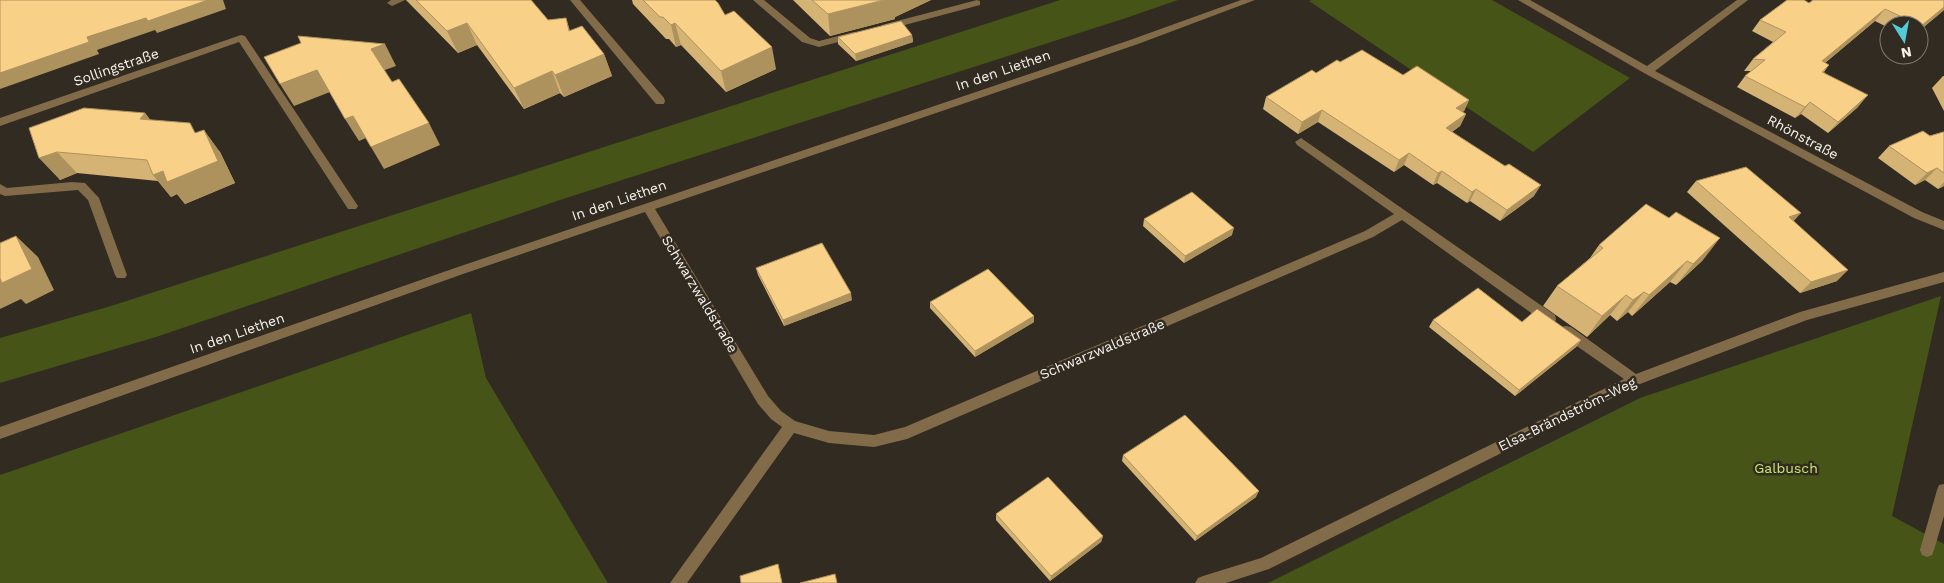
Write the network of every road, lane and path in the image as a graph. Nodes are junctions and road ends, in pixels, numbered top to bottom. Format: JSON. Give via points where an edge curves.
{"nodes":[{"id":1,"x":575,"y":0,"type":"edge"},
{"id":2,"x":758,"y":0,"type":"edge"},
{"id":3,"x":1250,"y":0,"type":"edge"},
{"id":4,"x":1523,"y":0,"type":"edge"},
{"id":5,"x":1743,"y":0,"type":"edge"},
{"id":6,"x":977,"y":3,"type":"dead end"},
{"id":7,"x":1648,"y":72,"type":"junction"},
{"id":8,"x":660,"y":101,"type":"dead end"},
{"id":9,"x":0,"y":122,"type":"edge"},
{"id":10,"x":1301,"y":142,"type":"dead end"},
{"id":11,"x":0,"y":188,"type":"edge"},
{"id":12,"x":352,"y":206,"type":"dead end"},
{"id":13,"x":648,"y":207,"type":"junction"},
{"id":14,"x":1403,"y":214,"type":"junction"},
{"id":15,"x":1944,"y":226,"type":"edge"},
{"id":16,"x":121,"y":275,"type":"dead end"},
{"id":17,"x":1944,"y":277,"type":"edge"},
{"id":18,"x":1635,"y":380,"type":"junction"},
{"id":19,"x":791,"y":426,"type":"junction"},
{"id":20,"x":0,"y":433,"type":"edge"},
{"id":21,"x":1944,"y":490,"type":"edge"},
{"id":22,"x":1927,"y":550,"type":"dead end"},
{"id":23,"x":678,"y":583,"type":"edge"},
{"id":24,"x":1203,"y":583,"type":"edge"}],
"edges":[{"from":1,"to":8,"type":"street"},
{"from":2,"to":6,"type":"street","via":[[806,40],[819,44]]},
{"from":3,"to":13,"type":"street","name":"In den Liethen"},
{"from":4,"to":7,"type":"street","name":"Rhönstraße"},
{"from":5,"to":7,"type":"street"},
{"from":7,"to":15,"type":"street","name":"Rhönstraße"},
{"from":9,"to":12,"type":"street","name":"Sollingstraße","via":[[241,38]]},
{"from":10,"to":14,"type":"street"},
{"from":11,"to":16,"type":"street","via":[[5,192],[81,186],[93,198]]},
{"from":13,"to":19,"type":"street","name":"Schwarzwaldstraße","via":[[763,400]]},
{"from":13,"to":20,"type":"street","name":"In den Liethen","via":[[459,270]]},
{"from":14,"to":18,"type":"street"},
{"from":14,"to":19,"type":"street","name":"Schwarzwaldstraße","via":[[1369,234],[907,433],[874,441],[830,437]]},
{"from":17,"to":18,"type":"street","name":"Elsa-Brändström-Weg","via":[[1805,316]]},
{"from":18,"to":24,"type":"street","name":"Elsa-Brändström-Weg","via":[[1264,564]]},
{"from":19,"to":23,"type":"street"},
{"from":21,"to":22,"type":"street"}]}
